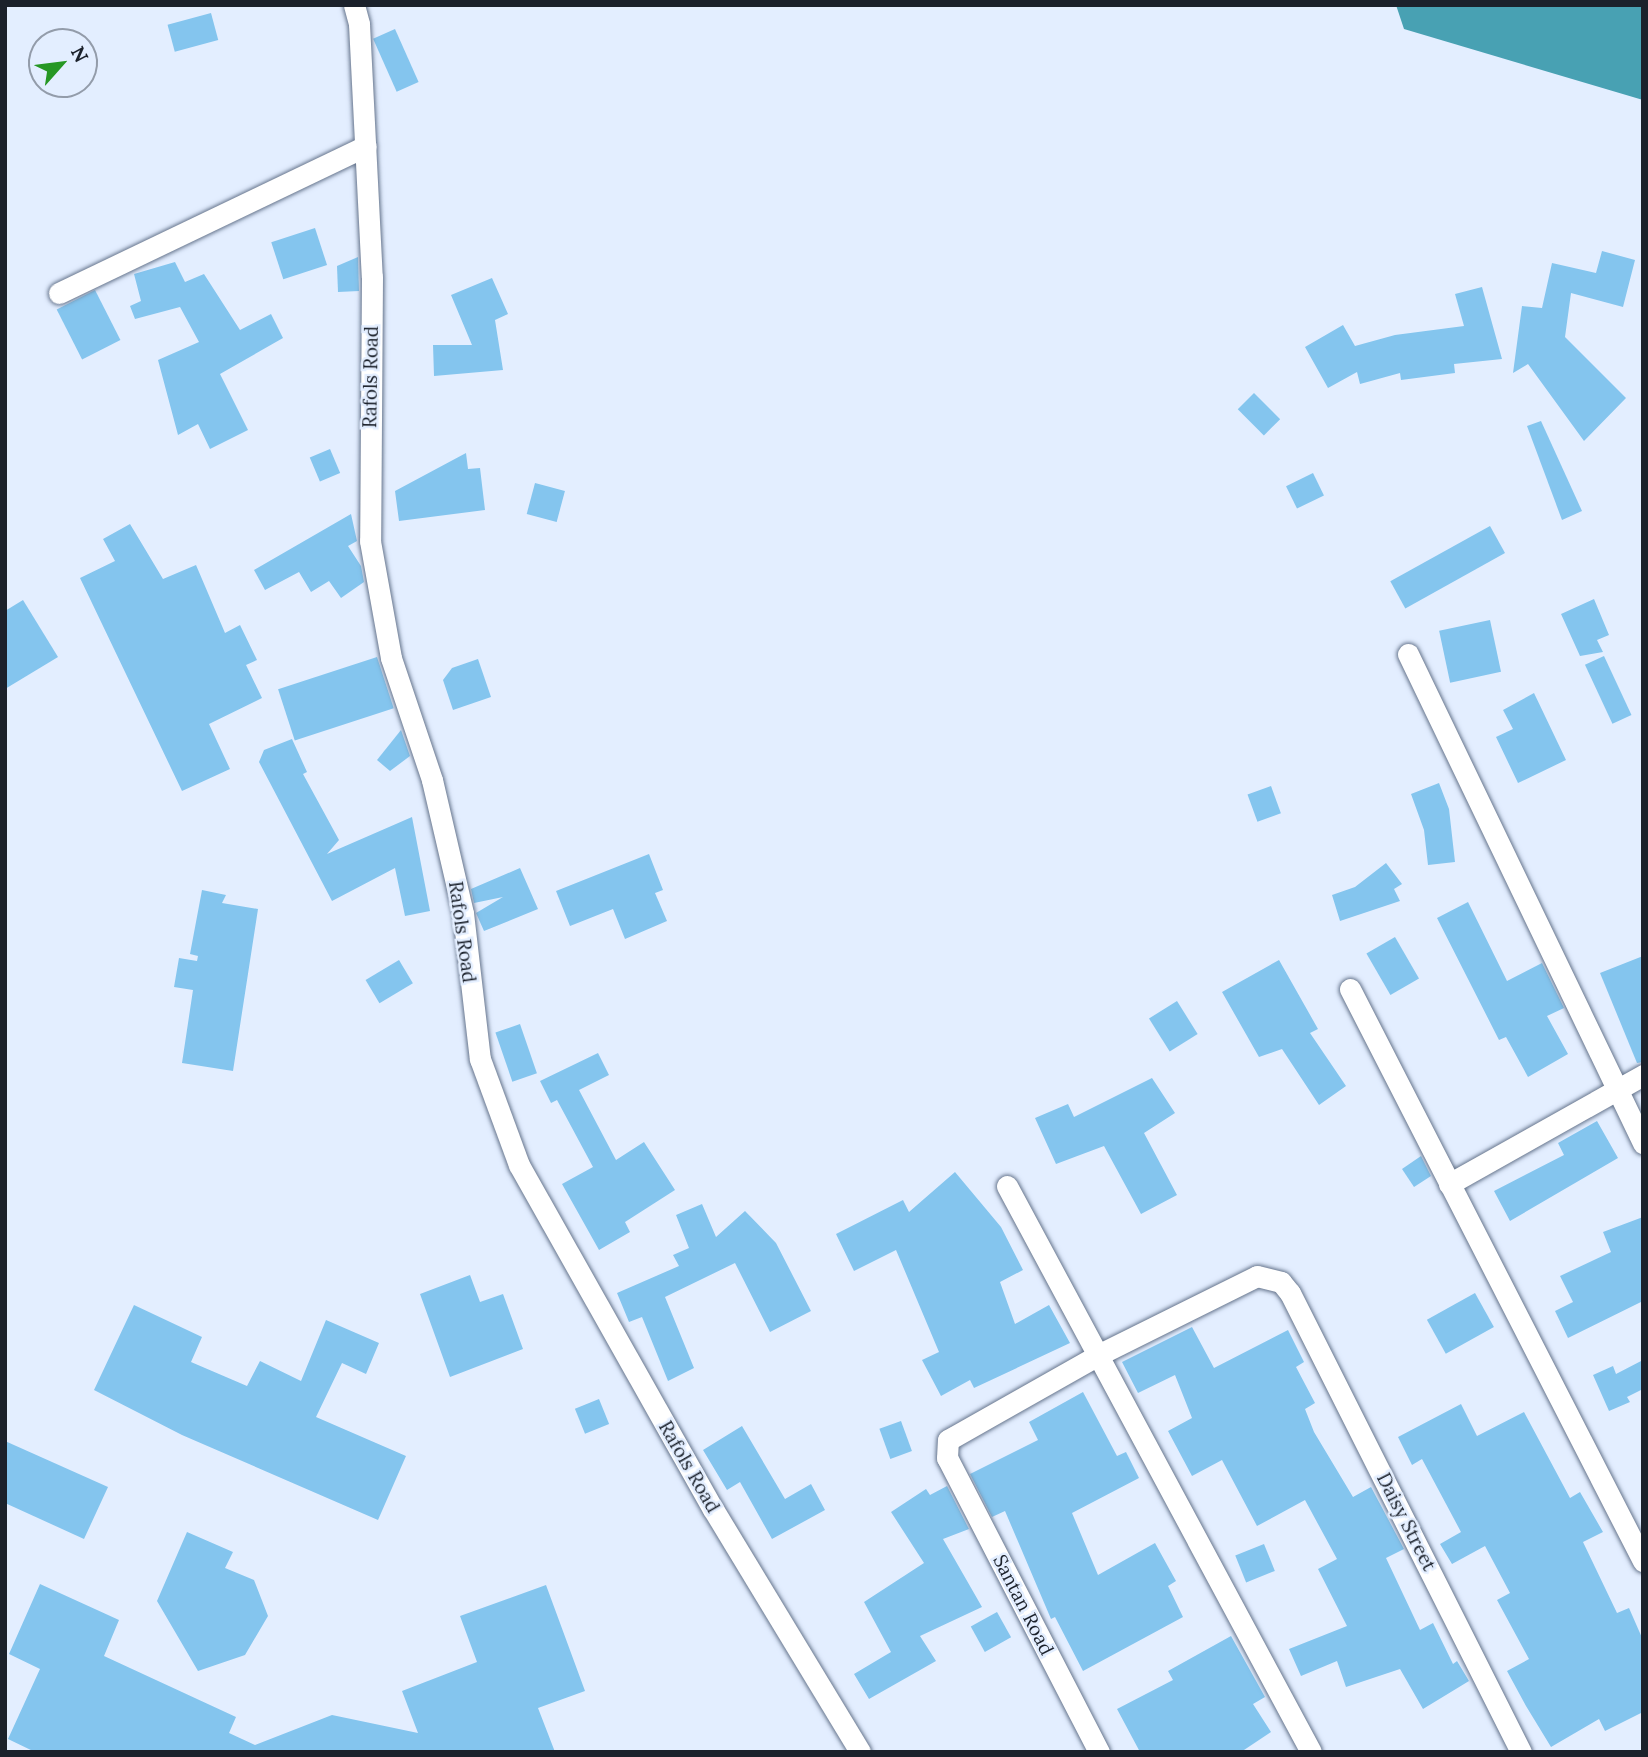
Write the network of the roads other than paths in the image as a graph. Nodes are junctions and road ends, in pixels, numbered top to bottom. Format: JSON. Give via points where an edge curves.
{"nodes":[{"id":1,"x":360,"y":11,"type":"edge"},
{"id":2,"x":366,"y":146,"type":"junction"},
{"id":3,"x":59,"y":292,"type":"dead end"},
{"id":4,"x":1408,"y":654,"type":"dead end"},
{"id":5,"x":1350,"y":989,"type":"dead end"},
{"id":6,"x":1643,"y":1076,"type":"edge"},
{"id":7,"x":1617,"y":1089,"type":"junction"},
{"id":8,"x":1643,"y":1143,"type":"edge"},
{"id":9,"x":1449,"y":1184,"type":"junction"},
{"id":10,"x":1007,"y":1186,"type":"dead end"},
{"id":11,"x":1100,"y":1354,"type":"junction"},
{"id":12,"x":1643,"y":1561,"type":"edge"},
{"id":13,"x":860,"y":1752,"type":"edge"},
{"id":14,"x":1099,"y":1752,"type":"edge"},
{"id":15,"x":1311,"y":1752,"type":"edge"},
{"id":16,"x":1521,"y":1752,"type":"edge"}],
"edges":[{"from":1,"to":2,"type":"street","name":"Rafols Road"},
{"from":2,"to":3,"type":"street"},
{"from":2,"to":13,"type":"street","name":"Rafols Road","via":[[372,277],[370,541],[376,594],[463,913],[480,1059],[519,1165],[713,1509]]},
{"from":4,"to":7,"type":"street"},
{"from":5,"to":9,"type":"street"},
{"from":6,"to":7,"type":"street"},
{"from":7,"to":8,"type":"street"},
{"from":7,"to":9,"type":"street"},
{"from":9,"to":12,"type":"street"},
{"from":10,"to":11,"type":"street"},
{"from":11,"to":14,"type":"street","name":"Santan Road","via":[[954,1434],[948,1440],[947,1458]]},
{"from":11,"to":15,"type":"street"},
{"from":11,"to":16,"type":"street","name":"Daisy Street","via":[[1257,1276],[1280,1282],[1290,1293]]}]}
